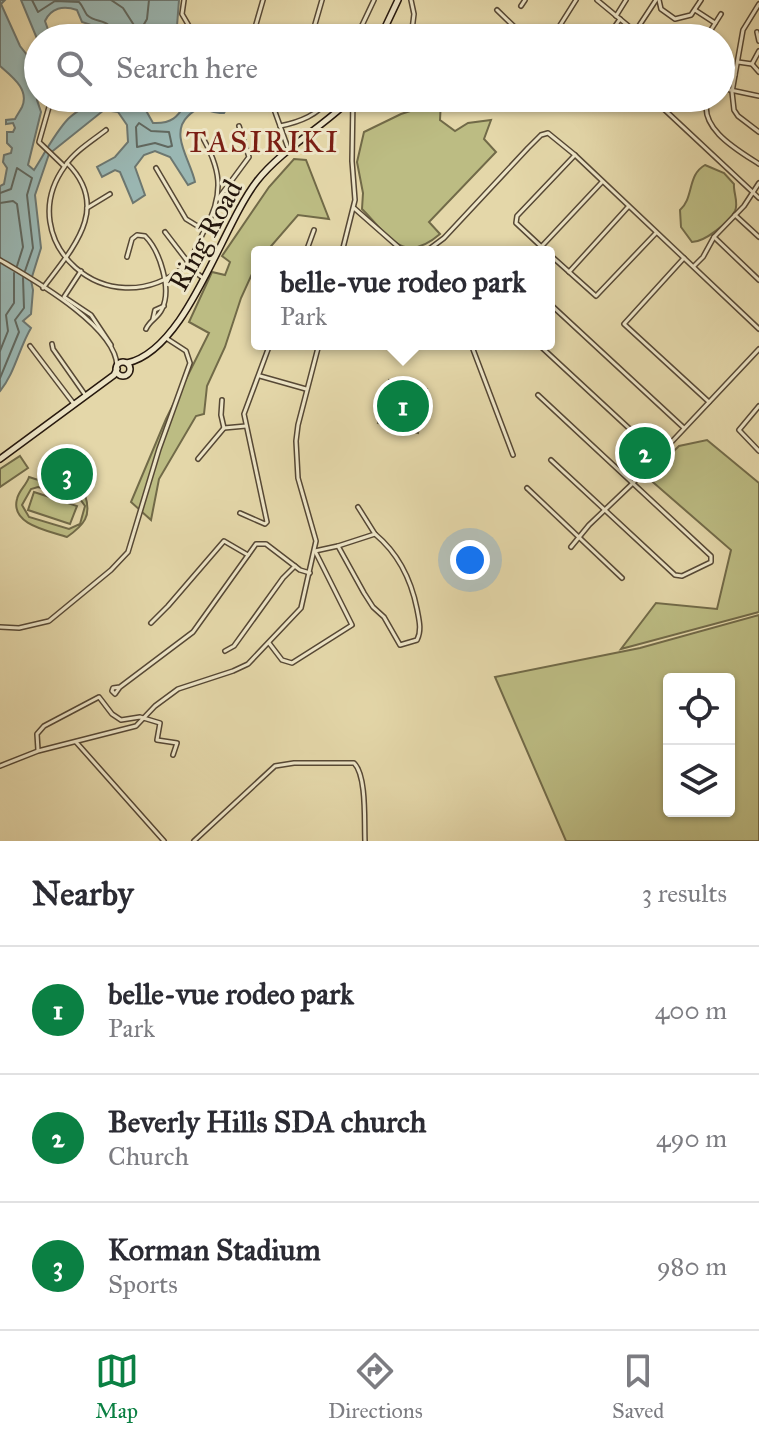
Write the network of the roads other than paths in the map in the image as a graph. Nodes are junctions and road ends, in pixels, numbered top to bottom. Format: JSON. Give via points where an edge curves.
{"nodes":[{"id":1,"x":184,"y":0,"type":"edge"},
{"id":2,"x":263,"y":0,"type":"edge"},
{"id":3,"x":322,"y":0,"type":"edge"},
{"id":4,"x":374,"y":0,"type":"edge"},
{"id":5,"x":398,"y":0,"type":"edge"},
{"id":6,"x":411,"y":0,"type":"edge"},
{"id":7,"x":525,"y":0,"type":"edge"},
{"id":8,"x":576,"y":0,"type":"edge"},
{"id":9,"x":597,"y":0,"type":"edge"},
{"id":10,"x":626,"y":0,"type":"edge"},
{"id":11,"x":658,"y":0,"type":"edge"},
{"id":12,"x":701,"y":0,"type":"edge"},
{"id":13,"x":759,"y":4,"type":"edge"},
{"id":14,"x":521,"y":6,"type":"dead end"},
{"id":15,"x":497,"y":10,"type":"dead end"},
{"id":16,"x":695,"y":10,"type":"junction"},
{"id":17,"x":721,"y":14,"type":"dead end"},
{"id":18,"x":618,"y":18,"type":"junction"},
{"id":19,"x":715,"y":23,"type":"joint"},
{"id":20,"x":188,"y":24,"type":"edge"},
{"id":21,"x":256,"y":24,"type":"edge"},
{"id":22,"x":315,"y":24,"type":"edge"},
{"id":23,"x":363,"y":24,"type":"edge"},
{"id":24,"x":387,"y":24,"type":"edge"},
{"id":25,"x":413,"y":24,"type":"edge"},
{"id":26,"x":512,"y":24,"type":"edge"},
{"id":27,"x":561,"y":24,"type":"edge"},
{"id":28,"x":615,"y":24,"type":"edge"},
{"id":29,"x":625,"y":24,"type":"edge"},
{"id":30,"x":641,"y":24,"type":"edge"},
{"id":31,"x":757,"y":32,"type":"dead end"},
{"id":32,"x":759,"y":41,"type":"edge"},
{"id":33,"x":759,"y":51,"type":"edge"},
{"id":34,"x":738,"y":62,"type":"junction"},
{"id":35,"x":752,"y":64,"type":"junction"},
{"id":36,"x":759,"y":72,"type":"edge"},
{"id":37,"x":735,"y":75,"type":"edge"},
{"id":38,"x":735,"y":92,"type":"edge"},
{"id":39,"x":759,"y":96,"type":"edge"},
{"id":40,"x":47,"y":112,"type":"edge"},
{"id":41,"x":275,"y":112,"type":"edge"},
{"id":42,"x":314,"y":112,"type":"edge"},
{"id":43,"x":337,"y":112,"type":"edge"},
{"id":44,"x":351,"y":112,"type":"edge"},
{"id":45,"x":667,"y":112,"type":"edge"},
{"id":46,"x":707,"y":112,"type":"edge"},
{"id":47,"x":735,"y":112,"type":"edge"},
{"id":48,"x":239,"y":126,"type":"dead end"},
{"id":49,"x":280,"y":126,"type":"junction"},
{"id":50,"x":106,"y":130,"type":"dead end"},
{"id":51,"x":759,"y":132,"type":"edge"},
{"id":52,"x":200,"y":133,"type":"dead end"},
{"id":53,"x":290,"y":151,"type":"junction"},
{"id":54,"x":575,"y":155,"type":"junction"},
{"id":55,"x":66,"y":164,"type":"junction"},
{"id":56,"x":759,"y":164,"type":"edge"},
{"id":57,"x":156,"y":168,"type":"dead end"},
{"id":58,"x":602,"y":182,"type":"junction"},
{"id":59,"x":759,"y":183,"type":"edge"},
{"id":60,"x":110,"y":194,"type":"dead end"},
{"id":61,"x":754,"y":194,"type":"junction"},
{"id":62,"x":759,"y":198,"type":"edge"},
{"id":63,"x":218,"y":199,"type":"junction"},
{"id":64,"x":628,"y":207,"type":"junction"},
{"id":65,"x":87,"y":208,"type":"junction"},
{"id":66,"x":354,"y":208,"type":"junction"},
{"id":67,"x":735,"y":215,"type":"junction"},
{"id":68,"x":204,"y":230,"type":"junction"},
{"id":69,"x":314,"y":230,"type":"dead end"},
{"id":70,"x":165,"y":232,"type":"dead end"},
{"id":71,"x":656,"y":233,"type":"junction"},
{"id":72,"x":714,"y":237,"type":"junction"},
{"id":73,"x":759,"y":237,"type":"edge"},
{"id":74,"x":308,"y":246,"type":"edge"},
{"id":75,"x":344,"y":246,"type":"edge"},
{"id":76,"x":397,"y":246,"type":"edge"},
{"id":77,"x":435,"y":246,"type":"edge"},
{"id":78,"x":540,"y":246,"type":"edge"},
{"id":79,"x":542,"y":246,"type":"edge"},
{"id":80,"x":66,"y":257,"type":"junction"},
{"id":81,"x":127,"y":257,"type":"dead end"},
{"id":82,"x":684,"y":258,"type":"junction"},
{"id":83,"x":0,"y":260,"type":"edge"},
{"id":84,"x":555,"y":260,"type":"edge"},
{"id":85,"x":187,"y":264,"type":"junction"},
{"id":86,"x":693,"y":267,"type":"junction"},
{"id":87,"x":81,"y":271,"type":"junction"},
{"id":88,"x":568,"y":273,"type":"junction"},
{"id":89,"x":163,"y":278,"type":"junction"},
{"id":90,"x":203,"y":278,"type":"junction"},
{"id":91,"x":759,"y":280,"type":"edge"},
{"id":92,"x":43,"y":288,"type":"junction"},
{"id":93,"x":66,"y":301,"type":"junction"},
{"id":94,"x":555,"y":309,"type":"edge"},
{"id":95,"x":146,"y":329,"type":"dead end"},
{"id":96,"x":759,"y":329,"type":"edge"},
{"id":97,"x":166,"y":338,"type":"junction"},
{"id":98,"x":52,"y":344,"type":"dead end"},
{"id":99,"x":30,"y":346,"type":"dead end"},
{"id":100,"x":759,"y":349,"type":"edge"},
{"id":101,"x":268,"y":350,"type":"edge"},
{"id":102,"x":317,"y":350,"type":"edge"},
{"id":103,"x":473,"y":350,"type":"edge"},
{"id":104,"x":544,"y":350,"type":"edge"},
{"id":105,"x":121,"y":367,"type":"junction"},
{"id":106,"x":259,"y":376,"type":"junction"},
{"id":107,"x":306,"y":389,"type":"junction"},
{"id":108,"x":538,"y":395,"type":"dead end"},
{"id":109,"x":86,"y":396,"type":"junction"},
{"id":110,"x":222,"y":400,"type":"dead end"},
{"id":111,"x":709,"y":402,"type":"junction"},
{"id":112,"x":75,"y":404,"type":"junction"},
{"id":113,"x":759,"y":406,"type":"edge"},
{"id":114,"x":246,"y":426,"type":"junction"},
{"id":115,"x":224,"y":428,"type":"junction"},
{"id":116,"x":684,"y":428,"type":"junction"},
{"id":117,"x":759,"y":451,"type":"edge"},
{"id":118,"x":513,"y":455,"type":"dead end"},
{"id":119,"x":659,"y":456,"type":"junction"},
{"id":120,"x":0,"y":459,"type":"edge"},
{"id":121,"x":198,"y":459,"type":"dead end"},
{"id":122,"x":551,"y":460,"type":"dead end"},
{"id":123,"x":633,"y":483,"type":"junction"},
{"id":124,"x":527,"y":488,"type":"dead end"},
{"id":125,"x":358,"y":507,"type":"dead end"},
{"id":126,"x":605,"y":509,"type":"junction"},
{"id":127,"x":240,"y":513,"type":"dead end"},
{"id":128,"x":375,"y":534,"type":"junction"},
{"id":129,"x":579,"y":536,"type":"junction"},
{"id":130,"x":338,"y":546,"type":"junction"},
{"id":131,"x":571,"y":547,"type":"dead end"},
{"id":132,"x":315,"y":551,"type":"junction"},
{"id":133,"x":248,"y":555,"type":"junction"},
{"id":134,"x":295,"y":566,"type":"junction"},
{"id":135,"x":310,"y":573,"type":"junction"},
{"id":136,"x":622,"y":578,"type":"dead end"},
{"id":137,"x":151,"y":623,"type":"dead end"},
{"id":138,"x":0,"y":627,"type":"edge"},
{"id":139,"x":269,"y":643,"type":"junction"},
{"id":140,"x":225,"y":651,"type":"dead end"},
{"id":141,"x":120,"y":687,"type":"dead end"},
{"id":142,"x":144,"y":719,"type":"junction"},
{"id":143,"x":76,"y":742,"type":"junction"},
{"id":144,"x":38,"y":751,"type":"junction"},
{"id":145,"x":173,"y":755,"type":"dead end"},
{"id":146,"x":0,"y":766,"type":"edge"},
{"id":147,"x":164,"y":841,"type":"edge"},
{"id":148,"x":194,"y":841,"type":"edge"},
{"id":149,"x":365,"y":841,"type":"edge"}],
"edges":[{"from":1,"to":20,"type":"street","via":[[182,14]]},
{"from":2,"to":21,"type":"street"},
{"from":3,"to":22,"type":"street"},
{"from":4,"to":23,"type":"street"},
{"from":5,"to":24,"type":"main road"},
{"from":6,"to":25,"type":"street"},
{"from":7,"to":14,"type":"street"},
{"from":8,"to":27,"type":"street"},
{"from":9,"to":18,"type":"street"},
{"from":10,"to":18,"type":"street"},
{"from":11,"to":16,"type":"street","via":[[675,19]]},
{"from":11,"to":30,"type":"street"},
{"from":12,"to":16,"type":"street"},
{"from":13,"to":34,"type":"street","via":[[743,30]]},
{"from":15,"to":26,"type":"street"},
{"from":16,"to":19,"type":"street"},
{"from":17,"to":19,"type":"street"},
{"from":18,"to":28,"type":"street"},
{"from":18,"to":29,"type":"street"},
{"from":31,"to":32,"type":"street"},
{"from":33,"to":35,"type":"street"},
{"from":34,"to":35,"type":"street"},
{"from":34,"to":37,"type":"street"},
{"from":35,"to":36,"type":"street"},
{"from":38,"to":39,"type":"street"},
{"from":40,"to":55,"type":"street","via":[[40,146]]},
{"from":41,"to":49,"type":"street"},
{"from":42,"to":49,"type":"street"},
{"from":43,"to":53,"type":"main road","name":"Ring Road"},
{"from":44,"to":66,"type":"street"},
{"from":45,"to":61,"type":"street"},
{"from":46,"to":56,"type":"street","via":[[724,142]]},
{"from":47,"to":51,"type":"street"},
{"from":48,"to":63,"type":"street","via":[[248,162]]},
{"from":49,"to":53,"type":"street"},
{"from":50,"to":55,"type":"street"},
{"from":52,"to":63,"type":"street","via":[[219,178]]},
{"from":53,"to":90,"type":"main road","name":"Ring Road","via":[[252,187]]},
{"from":54,"to":58,"type":"street"},
{"from":54,"to":77,"type":"street","via":[[551,134],[541,135]]},
{"from":54,"to":78,"type":"street","via":[[517,216],[516,223]]},
{"from":55,"to":65,"type":"street","via":[[83,186]]},
{"from":55,"to":80,"type":"street","via":[[49,208],[54,237]]},
{"from":57,"to":68,"type":"street","via":[[186,219]]},
{"from":58,"to":64,"type":"street"},
{"from":58,"to":79,"type":"street"},
{"from":59,"to":61,"type":"street"},
{"from":60,"to":65,"type":"street"},
{"from":61,"to":62,"type":"street"},
{"from":61,"to":67,"type":"street"},
{"from":63,"to":68,"type":"street"},
{"from":64,"to":71,"type":"street"},
{"from":64,"to":88,"type":"street"},
{"from":65,"to":80,"type":"street","via":[[82,233]]},
{"from":66,"to":75,"type":"street"},
{"from":66,"to":76,"type":"street"},
{"from":67,"to":72,"type":"street"},
{"from":67,"to":73,"type":"street"},
{"from":68,"to":85,"type":"street"},
{"from":69,"to":74,"type":"street"},
{"from":70,"to":85,"type":"street"},
{"from":71,"to":82,"type":"street"},
{"from":71,"to":88,"type":"street","via":[[596,296]]},
{"from":72,"to":86,"type":"street"},
{"from":72,"to":91,"type":"street"},
{"from":80,"to":87,"type":"street"},
{"from":80,"to":92,"type":"street"},
{"from":81,"to":89,"type":"street","via":[[132,239],[145,236]]},
{"from":82,"to":86,"type":"street"},
{"from":82,"to":111,"type":"street","via":[[624,324]]},
{"from":83,"to":92,"type":"street"},
{"from":84,"to":88,"type":"street"},
{"from":85,"to":89,"type":"street"},
{"from":85,"to":90,"type":"street"},
{"from":86,"to":96,"type":"street"},
{"from":87,"to":89,"type":"street","via":[[123,289]]},
{"from":87,"to":93,"type":"street"},
{"from":89,"to":95,"type":"street","via":[[164,306]]},
{"from":90,"to":97,"type":"main road","name":"Ring Road"},
{"from":92,"to":93,"type":"street"},
{"from":93,"to":105,"type":"street","via":[[97,325]]},
{"from":94,"to":116,"type":"street"},
{"from":97,"to":105,"type":"main road","name":"Ring Road"},
{"from":97,"to":138,"type":"street","via":[[188,353],[190,363],[128,552],[49,621]]},
{"from":98,"to":109,"type":"street"},
{"from":99,"to":112,"type":"street"},
{"from":100,"to":111,"type":"street"},
{"from":101,"to":106,"type":"street"},
{"from":102,"to":107,"type":"street"},
{"from":103,"to":118,"type":"street"},
{"from":104,"to":119,"type":"street"},
{"from":105,"to":109,"type":"main road","name":"Ring Road"},
{"from":106,"to":107,"type":"street"},
{"from":106,"to":114,"type":"street","via":[[244,414]]},
{"from":107,"to":132,"type":"street","via":[[298,425],[298,478],[315,531]]},
{"from":108,"to":123,"type":"street"},
{"from":109,"to":112,"type":"main road","name":"Ring Road"},
{"from":110,"to":115,"type":"street"},
{"from":111,"to":116,"type":"street"},
{"from":112,"to":120,"type":"main road","name":"Ring Road"},
{"from":113,"to":117,"type":"street","via":[[739,430]]},
{"from":114,"to":115,"type":"street"},
{"from":114,"to":127,"type":"street","via":[[267,522]]},
{"from":115,"to":121,"type":"street"},
{"from":116,"to":119,"type":"street"},
{"from":119,"to":123,"type":"street"},
{"from":122,"to":126,"type":"street"},
{"from":123,"to":126,"type":"street"},
{"from":123,"to":126,"type":"street","via":[[711,556],[709,564],[675,575]]},
{"from":124,"to":129,"type":"street"},
{"from":125,"to":128,"type":"street"},
{"from":126,"to":129,"type":"street"},
{"from":128,"to":130,"type":"street"},
{"from":128,"to":130,"type":"street","via":[[411,581],[420,631],[412,643],[400,645]]},
{"from":129,"to":131,"type":"street"},
{"from":129,"to":136,"type":"street"},
{"from":130,"to":132,"type":"street"},
{"from":132,"to":135,"type":"street"},
{"from":132,"to":139,"type":"street","via":[[352,625],[292,663],[282,660]]},
{"from":133,"to":134,"type":"street","via":[[262,543]]},
{"from":133,"to":137,"type":"street","via":[[224,541]]},
{"from":133,"to":141,"type":"street","via":[[193,632]]},
{"from":134,"to":135,"type":"street"},
{"from":134,"to":140,"type":"street"},
{"from":135,"to":139,"type":"street","via":[[301,608]]},
{"from":139,"to":142,"type":"street","via":[[239,669],[178,689]]},
{"from":142,"to":143,"type":"street","via":[[127,730]]},
{"from":142,"to":144,"type":"street","via":[[121,720],[99,697],[93,698],[44,726],[37,734]]},
{"from":142,"to":145,"type":"street","via":[[161,725],[157,740],[177,743]]},
{"from":143,"to":144,"type":"street"},
{"from":143,"to":147,"type":"street"},
{"from":144,"to":146,"type":"street"},
{"from":148,"to":149,"type":"street","via":[[275,766],[354,763],[362,782]]}]}
